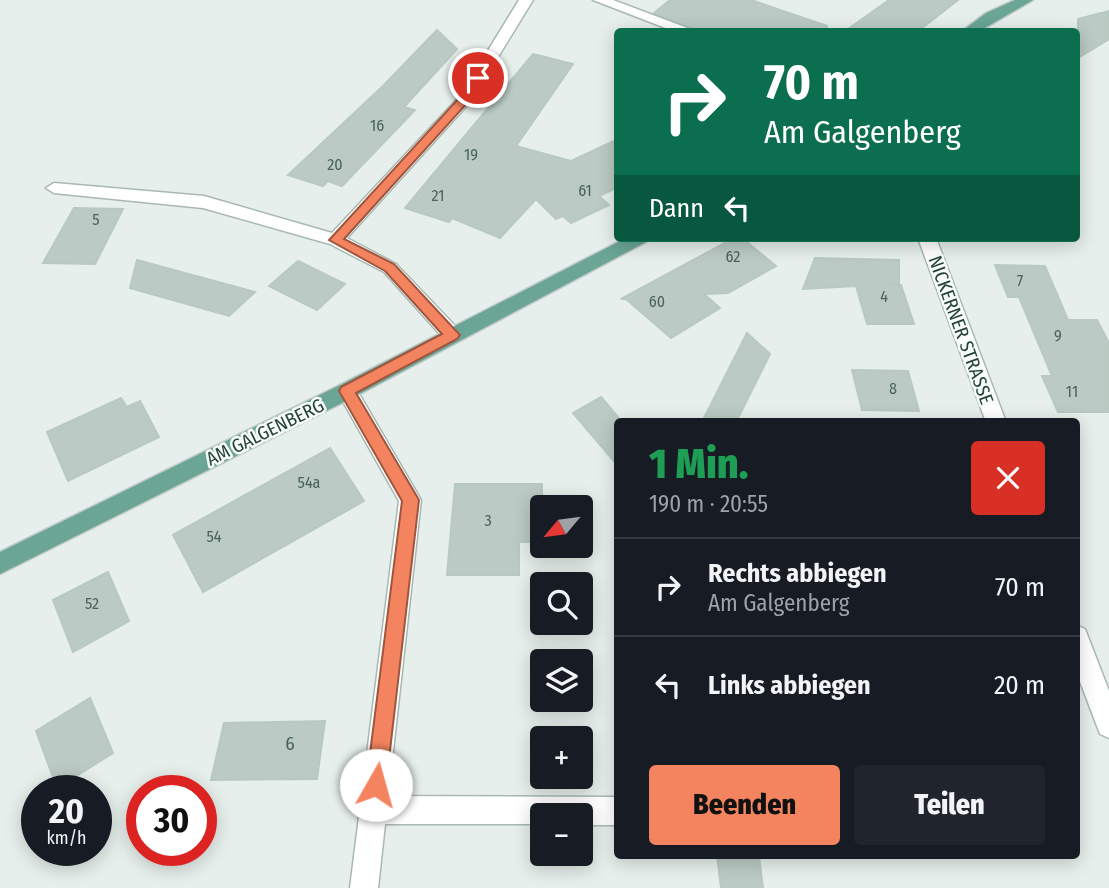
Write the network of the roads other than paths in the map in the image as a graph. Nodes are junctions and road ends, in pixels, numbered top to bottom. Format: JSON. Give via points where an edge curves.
{"nodes":[{"id":1,"x":527,"y":0,"type":"edge"},
{"id":2,"x":600,"y":0,"type":"edge"},
{"id":3,"x":1026,"y":0,"type":"edge"},
{"id":4,"x":680,"y":28,"type":"edge"},
{"id":5,"x":974,"y":28,"type":"edge"},
{"id":6,"x":54,"y":188,"type":"dead end"},
{"id":7,"x":336,"y":240,"type":"junction"},
{"id":8,"x":631,"y":242,"type":"edge"},
{"id":9,"x":928,"y":242,"type":"edge"},
{"id":10,"x":452,"y":335,"type":"junction"},
{"id":11,"x":347,"y":391,"type":"junction"},
{"id":12,"x":994,"y":418,"type":"edge"},
{"id":13,"x":0,"y":563,"type":"edge"},
{"id":14,"x":1080,"y":648,"type":"edge"},
{"id":15,"x":1109,"y":724,"type":"edge"},
{"id":16,"x":373,"y":810,"type":"junction"},
{"id":17,"x":614,"y":811,"type":"edge"},
{"id":18,"x":364,"y":888,"type":"edge"}],
"edges":[{"from":1,"to":7,"type":"street","via":[[466,98]]},
{"from":2,"to":4,"type":"street"},
{"from":3,"to":5,"type":"main road"},
{"from":6,"to":7,"type":"street","via":[[204,202]]},
{"from":7,"to":10,"type":"street","via":[[390,268]]},
{"from":8,"to":10,"type":"main road","name":"AM GALGENBERG"},
{"from":9,"to":12,"type":"street","name":"NICKERNER STRASSE"},
{"from":10,"to":11,"type":"main road","name":"AM GALGENBERG"},
{"from":11,"to":13,"type":"main road","name":"AM GALGENBERG"},
{"from":11,"to":16,"type":"street","via":[[410,500]]},
{"from":14,"to":15,"type":"street"},
{"from":16,"to":17,"type":"street"},
{"from":16,"to":18,"type":"street"}]}
